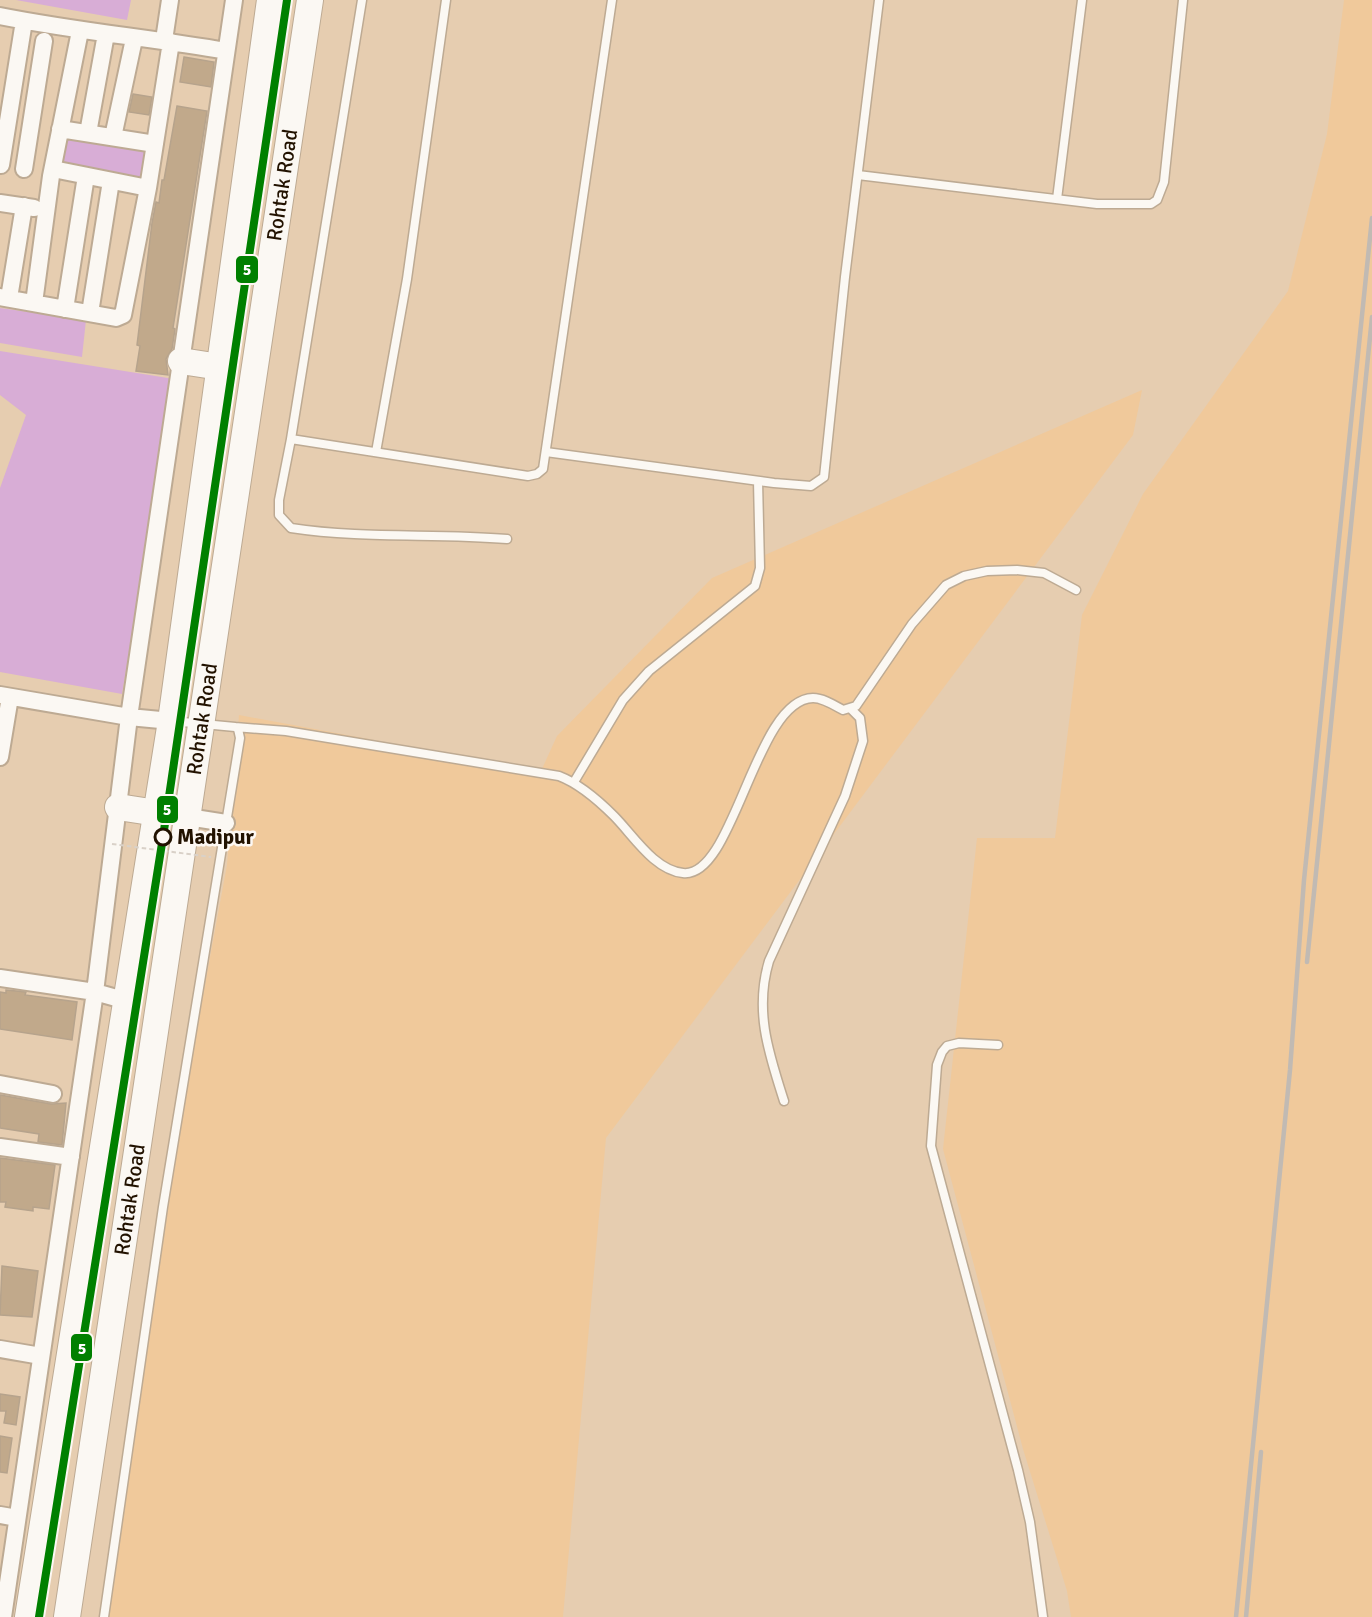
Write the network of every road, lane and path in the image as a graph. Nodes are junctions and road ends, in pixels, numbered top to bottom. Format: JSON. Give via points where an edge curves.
{"nodes":[{"id":1,"x":171,"y":0,"type":"edge"},
{"id":2,"x":234,"y":0,"type":"edge"},
{"id":3,"x":270,"y":0,"type":"edge"},
{"id":4,"x":310,"y":0,"type":"edge"},
{"id":5,"x":362,"y":0,"type":"edge"},
{"id":6,"x":446,"y":0,"type":"edge"},
{"id":7,"x":612,"y":0,"type":"edge"},
{"id":8,"x":879,"y":0,"type":"edge"},
{"id":9,"x":1082,"y":0,"type":"edge"},
{"id":10,"x":1183,"y":0,"type":"edge"},
{"id":11,"x":0,"y":16,"type":"edge"},
{"id":12,"x":24,"y":21,"type":"junction"},
{"id":13,"x":80,"y":31,"type":"junction"},
{"id":14,"x":106,"y":34,"type":"junction"},
{"id":15,"x":134,"y":39,"type":"junction"},
{"id":16,"x":44,"y":41,"type":"dead end"},
{"id":17,"x":167,"y":41,"type":"junction"},
{"id":18,"x":226,"y":51,"type":"junction"},
{"id":19,"x":60,"y":129,"type":"junction"},
{"id":20,"x":88,"y":133,"type":"junction"},
{"id":21,"x":113,"y":137,"type":"junction"},
{"id":22,"x":155,"y":144,"type":"junction"},
{"id":23,"x":0,"y":165,"type":"edge"},
{"id":24,"x":24,"y":169,"type":"junction"},
{"id":25,"x":52,"y":172,"type":"junction"},
{"id":26,"x":858,"y":175,"type":"junction"},
{"id":27,"x":86,"y":176,"type":"junction"},
{"id":28,"x":111,"y":181,"type":"junction"},
{"id":29,"x":148,"y":188,"type":"junction"},
{"id":30,"x":1057,"y":199,"type":"junction"},
{"id":31,"x":0,"y":202,"type":"edge"},
{"id":32,"x":24,"y":206,"type":"junction"},
{"id":33,"x":47,"y":210,"type":"junction"},
{"id":34,"x":4,"y":298,"type":"edge"},
{"id":35,"x":34,"y":303,"type":"junction"},
{"id":36,"x":65,"y":309,"type":"junction"},
{"id":37,"x":90,"y":313,"type":"junction"},
{"id":38,"x":181,"y":361,"type":"junction"},
{"id":39,"x":220,"y":367,"type":"junction"},
{"id":40,"x":291,"y":439,"type":"junction"},
{"id":41,"x":376,"y":452,"type":"junction"},
{"id":42,"x":546,"y":452,"type":"junction"},
{"id":43,"x":758,"y":481,"type":"junction"},
{"id":44,"x":507,"y":539,"type":"dead end"},
{"id":45,"x":1076,"y":590,"type":"dead end"},
{"id":46,"x":5,"y":696,"type":"edge"},
{"id":47,"x":851,"y":709,"type":"junction"},
{"id":48,"x":129,"y":717,"type":"junction"},
{"id":49,"x":171,"y":721,"type":"junction"},
{"id":50,"x":202,"y":725,"type":"junction"},
{"id":51,"x":235,"y":727,"type":"junction"},
{"id":52,"x":0,"y":757,"type":"edge"},
{"id":53,"x":574,"y":782,"type":"junction"},
{"id":54,"x":118,"y":807,"type":"junction"},
{"id":55,"x":157,"y":813,"type":"junction"},
{"id":56,"x":188,"y":817,"type":"junction"},
{"id":57,"x":226,"y":823,"type":"junction"},
{"id":58,"x":118,"y":848,"type":"dead end"},
{"id":59,"x":211,"y":856,"type":"dead end"},
{"id":60,"x":0,"y":978,"type":"edge"},
{"id":61,"x":94,"y":992,"type":"junction"},
{"id":62,"x":127,"y":1001,"type":"junction"},
{"id":63,"x":998,"y":1045,"type":"dead end"},
{"id":64,"x":0,"y":1084,"type":"edge"},
{"id":65,"x":53,"y":1094,"type":"dead end"},
{"id":66,"x":784,"y":1101,"type":"dead end"},
{"id":67,"x":0,"y":1147,"type":"edge"},
{"id":68,"x":70,"y":1157,"type":"junction"},
{"id":69,"x":0,"y":1349,"type":"edge"},
{"id":70,"x":41,"y":1356,"type":"junction"},
{"id":71,"x":0,"y":1515,"type":"edge"},
{"id":72,"x":17,"y":1518,"type":"junction"},
{"id":73,"x":3,"y":1617,"type":"edge"},
{"id":74,"x":28,"y":1617,"type":"edge"},
{"id":75,"x":67,"y":1617,"type":"edge"},
{"id":76,"x":104,"y":1617,"type":"edge"},
{"id":77,"x":1043,"y":1617,"type":"edge"}],
"edges":[{"from":1,"to":17,"type":"street"},
{"from":2,"to":18,"type":"street"},
{"from":3,"to":39,"type":"main road","name":"Rohtak Road"},
{"from":4,"to":50,"type":"main road","name":"Rohtak Road"},
{"from":5,"to":40,"type":"lane"},
{"from":6,"to":41,"type":"lane","via":[[407,279]]},
{"from":7,"to":42,"type":"lane"},
{"from":8,"to":26,"type":"lane"},
{"from":9,"to":30,"type":"lane"},
{"from":10,"to":30,"type":"lane","via":[[1164,182],[1157,200],[1139,206]]},
{"from":11,"to":12,"type":"street"},
{"from":12,"to":13,"type":"street"},
{"from":12,"to":23,"type":"street"},
{"from":13,"to":14,"type":"street"},
{"from":13,"to":19,"type":"street"},
{"from":14,"to":15,"type":"street"},
{"from":14,"to":20,"type":"street"},
{"from":15,"to":17,"type":"street"},
{"from":15,"to":21,"type":"street"},
{"from":16,"to":24,"type":"street"},
{"from":17,"to":18,"type":"street"},
{"from":17,"to":22,"type":"street"},
{"from":18,"to":38,"type":"street"},
{"from":19,"to":20,"type":"street"},
{"from":19,"to":25,"type":"street"},
{"from":20,"to":21,"type":"street"},
{"from":21,"to":22,"type":"street"},
{"from":22,"to":29,"type":"street"},
{"from":23,"to":24,"type":"street"},
{"from":24,"to":25,"type":"street"},
{"from":25,"to":27,"type":"street"},
{"from":25,"to":33,"type":"street"},
{"from":26,"to":30,"type":"lane"},
{"from":26,"to":43,"type":"lane","via":[[824,477],[811,486]]},
{"from":27,"to":28,"type":"street"},
{"from":27,"to":36,"type":"street"},
{"from":28,"to":29,"type":"street"},
{"from":28,"to":37,"type":"street"},
{"from":29,"to":37,"type":"street","via":[[123,315],[116,318]]},
{"from":31,"to":32,"type":"street"},
{"from":32,"to":33,"type":"street"},
{"from":32,"to":34,"type":"street"},
{"from":33,"to":35,"type":"street"},
{"from":34,"to":35,"type":"street"},
{"from":35,"to":36,"type":"street"},
{"from":36,"to":37,"type":"street"},
{"from":38,"to":39,"type":"main road"},
{"from":38,"to":48,"type":"street"},
{"from":39,"to":49,"type":"main road","name":"Rohtak Road"},
{"from":40,"to":41,"type":"lane"},
{"from":40,"to":44,"type":"lane","via":[[279,500],[279,515],[291,528]]},
{"from":41,"to":42,"type":"lane","via":[[528,476],[543,469]]},
{"from":42,"to":43,"type":"lane"},
{"from":43,"to":53,"type":"lane","via":[[760,568],[756,586],[649,671],[623,700]]},
{"from":45,"to":47,"type":"lane","via":[[1044,573],[1017,570],[987,571],[946,585],[912,624]]},
{"from":46,"to":48,"type":"street"},
{"from":46,"to":52,"type":"street"},
{"from":47,"to":53,"type":"lane","via":[[807,699],[780,720],[712,858],[693,873],[664,866]]},
{"from":47,"to":66,"type":"lane","via":[[863,728],[856,763],[762,985],[768,1050]]},
{"from":48,"to":49,"type":"street"},
{"from":48,"to":54,"type":"street"},
{"from":49,"to":50,"type":"lane"},
{"from":49,"to":55,"type":"main road","name":"Rohtak Road"},
{"from":50,"to":51,"type":"lane"},
{"from":50,"to":56,"type":"main road","name":"Rohtak Road"},
{"from":51,"to":53,"type":"lane","via":[[308,735],[559,776]]},
{"from":51,"to":57,"type":"lane","via":[[240,738]]},
{"from":54,"to":55,"type":"main road"},
{"from":54,"to":61,"type":"street"},
{"from":55,"to":62,"type":"main road","name":"Rohtak Road"},
{"from":56,"to":57,"type":"street"},
{"from":56,"to":75,"type":"main road","name":"Rohtak Road"},
{"from":57,"to":76,"type":"lane","via":[[163,1207]]},
{"from":58,"to":59,"type":"path","bridge":true,"via":[[112,844]]},
{"from":60,"to":61,"type":"street"},
{"from":61,"to":62,"type":"street"},
{"from":61,"to":68,"type":"street"},
{"from":62,"to":74,"type":"main road","name":"Rohtak Road"},
{"from":63,"to":77,"type":"lane","via":[[959,1043],[942,1052],[937,1065],[931,1146],[1025,1501]]},
{"from":64,"to":65,"type":"street"},
{"from":67,"to":68,"type":"street"},
{"from":68,"to":70,"type":"street"},
{"from":69,"to":70,"type":"street"},
{"from":70,"to":72,"type":"street"},
{"from":71,"to":72,"type":"street"},
{"from":72,"to":73,"type":"street"}]}
